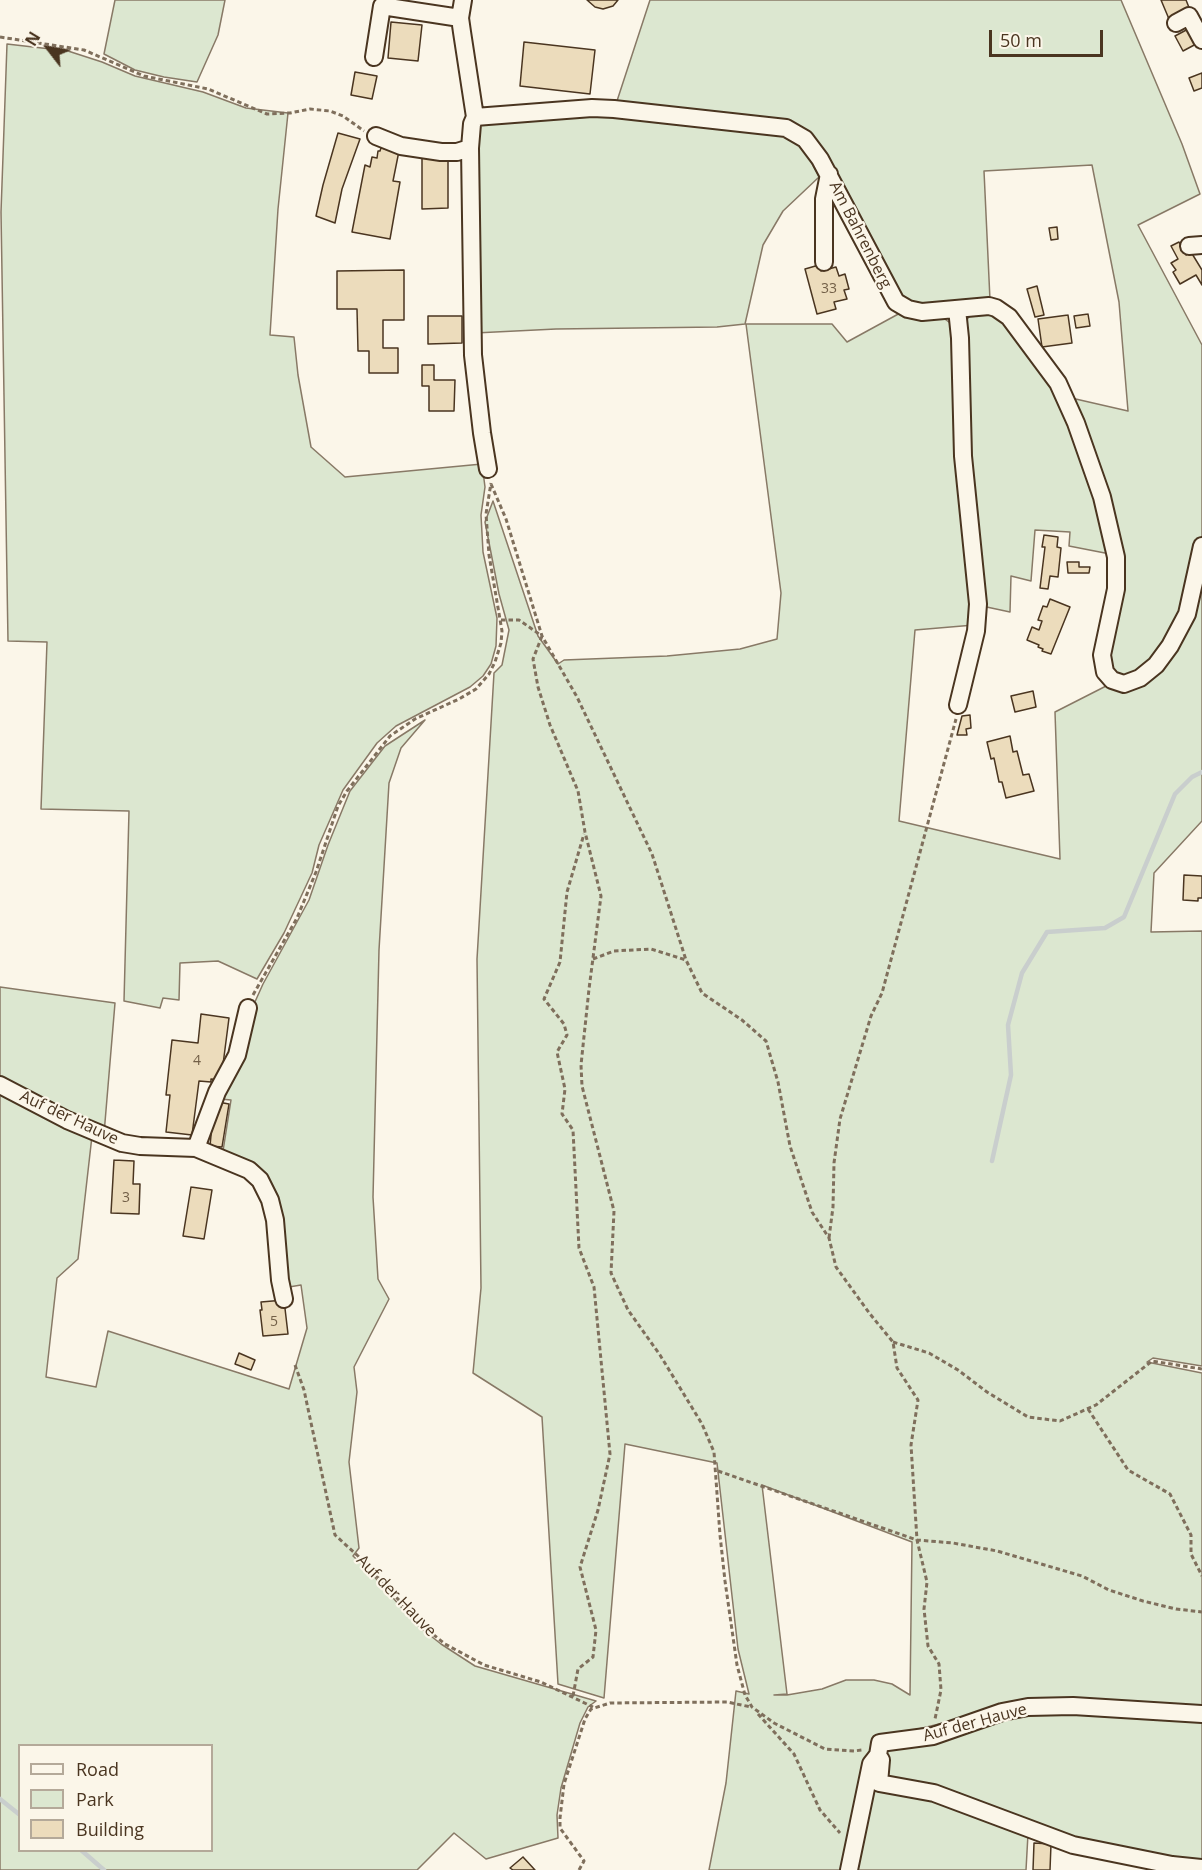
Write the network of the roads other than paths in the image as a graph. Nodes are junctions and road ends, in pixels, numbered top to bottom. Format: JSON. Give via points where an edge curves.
{"nodes":[{"id":1,"x":463,"y":0,"type":"edge"},
{"id":2,"x":460,"y":18,"type":"junction"},
{"id":3,"x":1176,"y":22,"type":"dead end"},
{"id":4,"x":1202,"y":40,"type":"edge"},
{"id":5,"x":374,"y":57,"type":"dead end"},
{"id":6,"x":476,"y":117,"type":"junction"},
{"id":7,"x":376,"y":136,"type":"road end"},
{"id":8,"x":470,"y":148,"type":"junction"},
{"id":9,"x":829,"y":174,"type":"junction"},
{"id":10,"x":824,"y":262,"type":"dead end"},
{"id":11,"x":957,"y":309,"type":"junction"},
{"id":12,"x":488,"y":469,"type":"dead end"},
{"id":13,"x":1202,"y":546,"type":"edge"},
{"id":14,"x":958,"y":705,"type":"road end"},
{"id":15,"x":248,"y":1008,"type":"road end"},
{"id":16,"x":0,"y":1085,"type":"edge"},
{"id":17,"x":196,"y":1148,"type":"junction"},
{"id":18,"x":284,"y":1299,"type":"dead end"},
{"id":19,"x":1202,"y":1714,"type":"edge"},
{"id":20,"x":879,"y":1749,"type":"junction"},
{"id":21,"x":1202,"y":1868,"type":"edge"},
{"id":22,"x":849,"y":1870,"type":"edge"}],
"edges":[{"from":1,"to":2,"type":"street"},
{"from":2,"to":5,"type":"street","via":[[382,6]]},
{"from":2,"to":6,"type":"street"},
{"from":3,"to":4,"type":"street","via":[[1189,16]]},
{"from":6,"to":8,"type":"street"},
{"from":6,"to":9,"type":"street","name":"Am Bahrenberg","via":[[592,108],[778,126],[805,139]]},
{"from":7,"to":8,"type":"street","via":[[400,146],[441,152]]},
{"from":8,"to":12,"type":"street","via":[[472,355]]},
{"from":9,"to":10,"type":"street","via":[[824,199]]},
{"from":9,"to":11,"type":"street","name":"Am Bahrenberg","via":[[893,298],[903,307],[917,311]]},
{"from":11,"to":13,"type":"street","name":"Am Bahrenberg","via":[[989,306],[1009,317],[1058,383],[1076,423],[1102,497],[1116,557],[1116,589],[1102,655],[1105,672],[1112,680],[1124,684],[1140,678],[1170,646],[1187,614]]},
{"from":11,"to":14,"type":"street","via":[[963,456],[978,604],[976,631]]},
{"from":15,"to":17,"type":"street","via":[[237,1055],[217,1092]]},
{"from":16,"to":17,"type":"street","name":"Auf der Hauve","via":[[122,1143]]},
{"from":17,"to":18,"type":"street","name":"Auf der Hauve","via":[[249,1170],[260,1180],[275,1220]]},
{"from":19,"to":20,"type":"street","name":"Auf der Hauve","via":[[1028,1707]]},
{"from":20,"to":21,"type":"street","via":[[879,1783],[934,1792],[1072,1845]]},
{"from":20,"to":22,"type":"street","via":[[871,1764]]}]}
